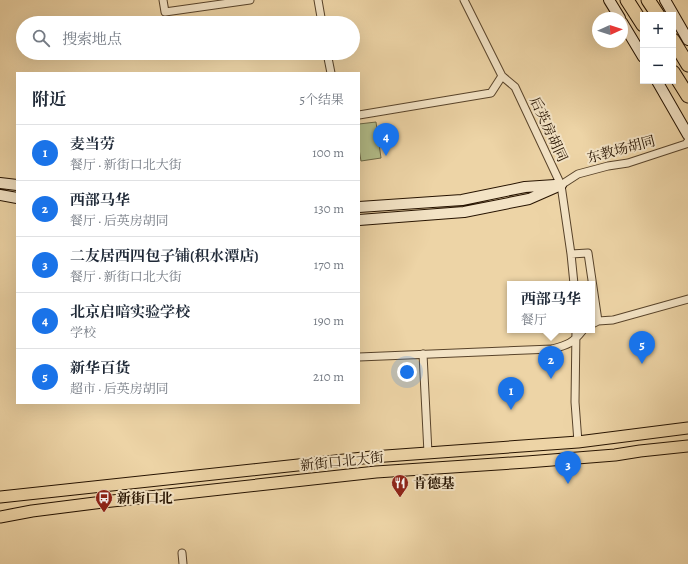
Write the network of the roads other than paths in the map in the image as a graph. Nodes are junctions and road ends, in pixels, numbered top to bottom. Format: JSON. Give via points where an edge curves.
{"nodes":[{"id":1,"x":163,"y":0,"type":"edge"},
{"id":2,"x":250,"y":0,"type":"edge"},
{"id":3,"x":318,"y":0,"type":"edge"},
{"id":4,"x":464,"y":0,"type":"edge"},
{"id":5,"x":609,"y":0,"type":"edge"},
{"id":6,"x":627,"y":0,"type":"edge"},
{"id":7,"x":648,"y":0,"type":"edge"},
{"id":8,"x":664,"y":0,"type":"edge"},
{"id":9,"x":616,"y":12,"type":"edge"},
{"id":10,"x":656,"y":12,"type":"edge"},
{"id":11,"x":321,"y":16,"type":"edge"},
{"id":12,"x":640,"y":20,"type":"edge"},
{"id":13,"x":628,"y":32,"type":"edge"},
{"id":14,"x":688,"y":40,"type":"edge"},
{"id":15,"x":676,"y":45,"type":"edge"},
{"id":16,"x":640,"y":52,"type":"edge"},
{"id":17,"x":329,"y":60,"type":"edge"},
{"id":18,"x":688,"y":65,"type":"edge"},
{"id":19,"x":331,"y":72,"type":"edge"},
{"id":20,"x":502,"y":76,"type":"junction"},
{"id":21,"x":676,"y":77,"type":"edge"},
{"id":22,"x":659,"y":84,"type":"edge"},
{"id":23,"x":688,"y":96,"type":"edge"},
{"id":24,"x":360,"y":115,"type":"edge"},
{"id":25,"x":688,"y":135,"type":"edge"},
{"id":26,"x":688,"y":142,"type":"edge"},
{"id":27,"x":0,"y":183,"type":"edge"},
{"id":28,"x":16,"y":185,"type":"edge"},
{"id":29,"x":561,"y":185,"type":"junction"},
{"id":30,"x":0,"y":195,"type":"edge"},
{"id":31,"x":16,"y":198,"type":"edge"},
{"id":32,"x":360,"y":207,"type":"edge"},
{"id":33,"x":360,"y":220,"type":"edge"},
{"id":34,"x":571,"y":254,"type":"junction"},
{"id":35,"x":574,"y":281,"type":"edge"},
{"id":36,"x":591,"y":281,"type":"edge"},
{"id":37,"x":688,"y":299,"type":"edge"},
{"id":38,"x":595,"y":323,"type":"edge"},
{"id":39,"x":576,"y":333,"type":"edge"},
{"id":40,"x":581,"y":333,"type":"edge"},
{"id":41,"x":576,"y":340,"type":"junction"},
{"id":42,"x":423,"y":354,"type":"junction"},
{"id":43,"x":360,"y":357,"type":"edge"},
{"id":44,"x":688,"y":428,"type":"edge"},
{"id":45,"x":578,"y":442,"type":"junction"},
{"id":46,"x":688,"y":446,"type":"edge"},
{"id":47,"x":428,"y":453,"type":"junction"},
{"id":48,"x":0,"y":497,"type":"edge"},
{"id":49,"x":0,"y":517,"type":"edge"},
{"id":50,"x":182,"y":553,"type":"dead end"},
{"id":51,"x":183,"y":564,"type":"edge"}],
"edges":[{"from":1,"to":2,"type":"street","via":[[165,12]]},
{"from":3,"to":11,"type":"street"},
{"from":4,"to":20,"type":"street","name":"后英房胡同"},
{"from":5,"to":9,"type":"street"},
{"from":6,"to":12,"type":"highway"},
{"from":7,"to":10,"type":"highway"},
{"from":8,"to":14,"type":"street"},
{"from":13,"to":16,"type":"street"},
{"from":15,"to":18,"type":"highway"},
{"from":17,"to":19,"type":"street"},
{"from":20,"to":24,"type":"street","via":[[491,93]]},
{"from":20,"to":29,"type":"street","name":"后英房胡同","via":[[515,87]]},
{"from":21,"to":23,"type":"highway"},
{"from":22,"to":25,"type":"street"},
{"from":26,"to":29,"type":"street","name":"东教场胡同","via":[[628,163],[578,174]]},
{"from":27,"to":28,"type":"street"},
{"from":29,"to":32,"type":"street","via":[[525,187],[462,200]]},
{"from":29,"to":33,"type":"street","via":[[529,199],[464,212]]},
{"from":29,"to":34,"type":"street","name":"后英房胡同"},
{"from":30,"to":31,"type":"street"},
{"from":34,"to":35,"type":"street","name":"后英房胡同"},
{"from":34,"to":36,"type":"street","via":[[588,253]]},
{"from":37,"to":38,"type":"street"},
{"from":39,"to":41,"type":"street"},
{"from":40,"to":41,"type":"street"},
{"from":41,"to":42,"type":"street","via":[[566,346],[552,349]]},
{"from":41,"to":45,"type":"street","via":[[575,402]]},
{"from":42,"to":43,"type":"street"},
{"from":42,"to":47,"type":"street"},
{"from":44,"to":45,"type":"main road","name":"新街口北大街"},
{"from":45,"to":47,"type":"main road","name":"新街口北大街"},
{"from":46,"to":49,"type":"main road","name":"新街口北大街","via":[[615,455],[376,472],[88,504]]},
{"from":47,"to":48,"type":"main road","name":"新街口北大街"},
{"from":50,"to":51,"type":"street"}]}
